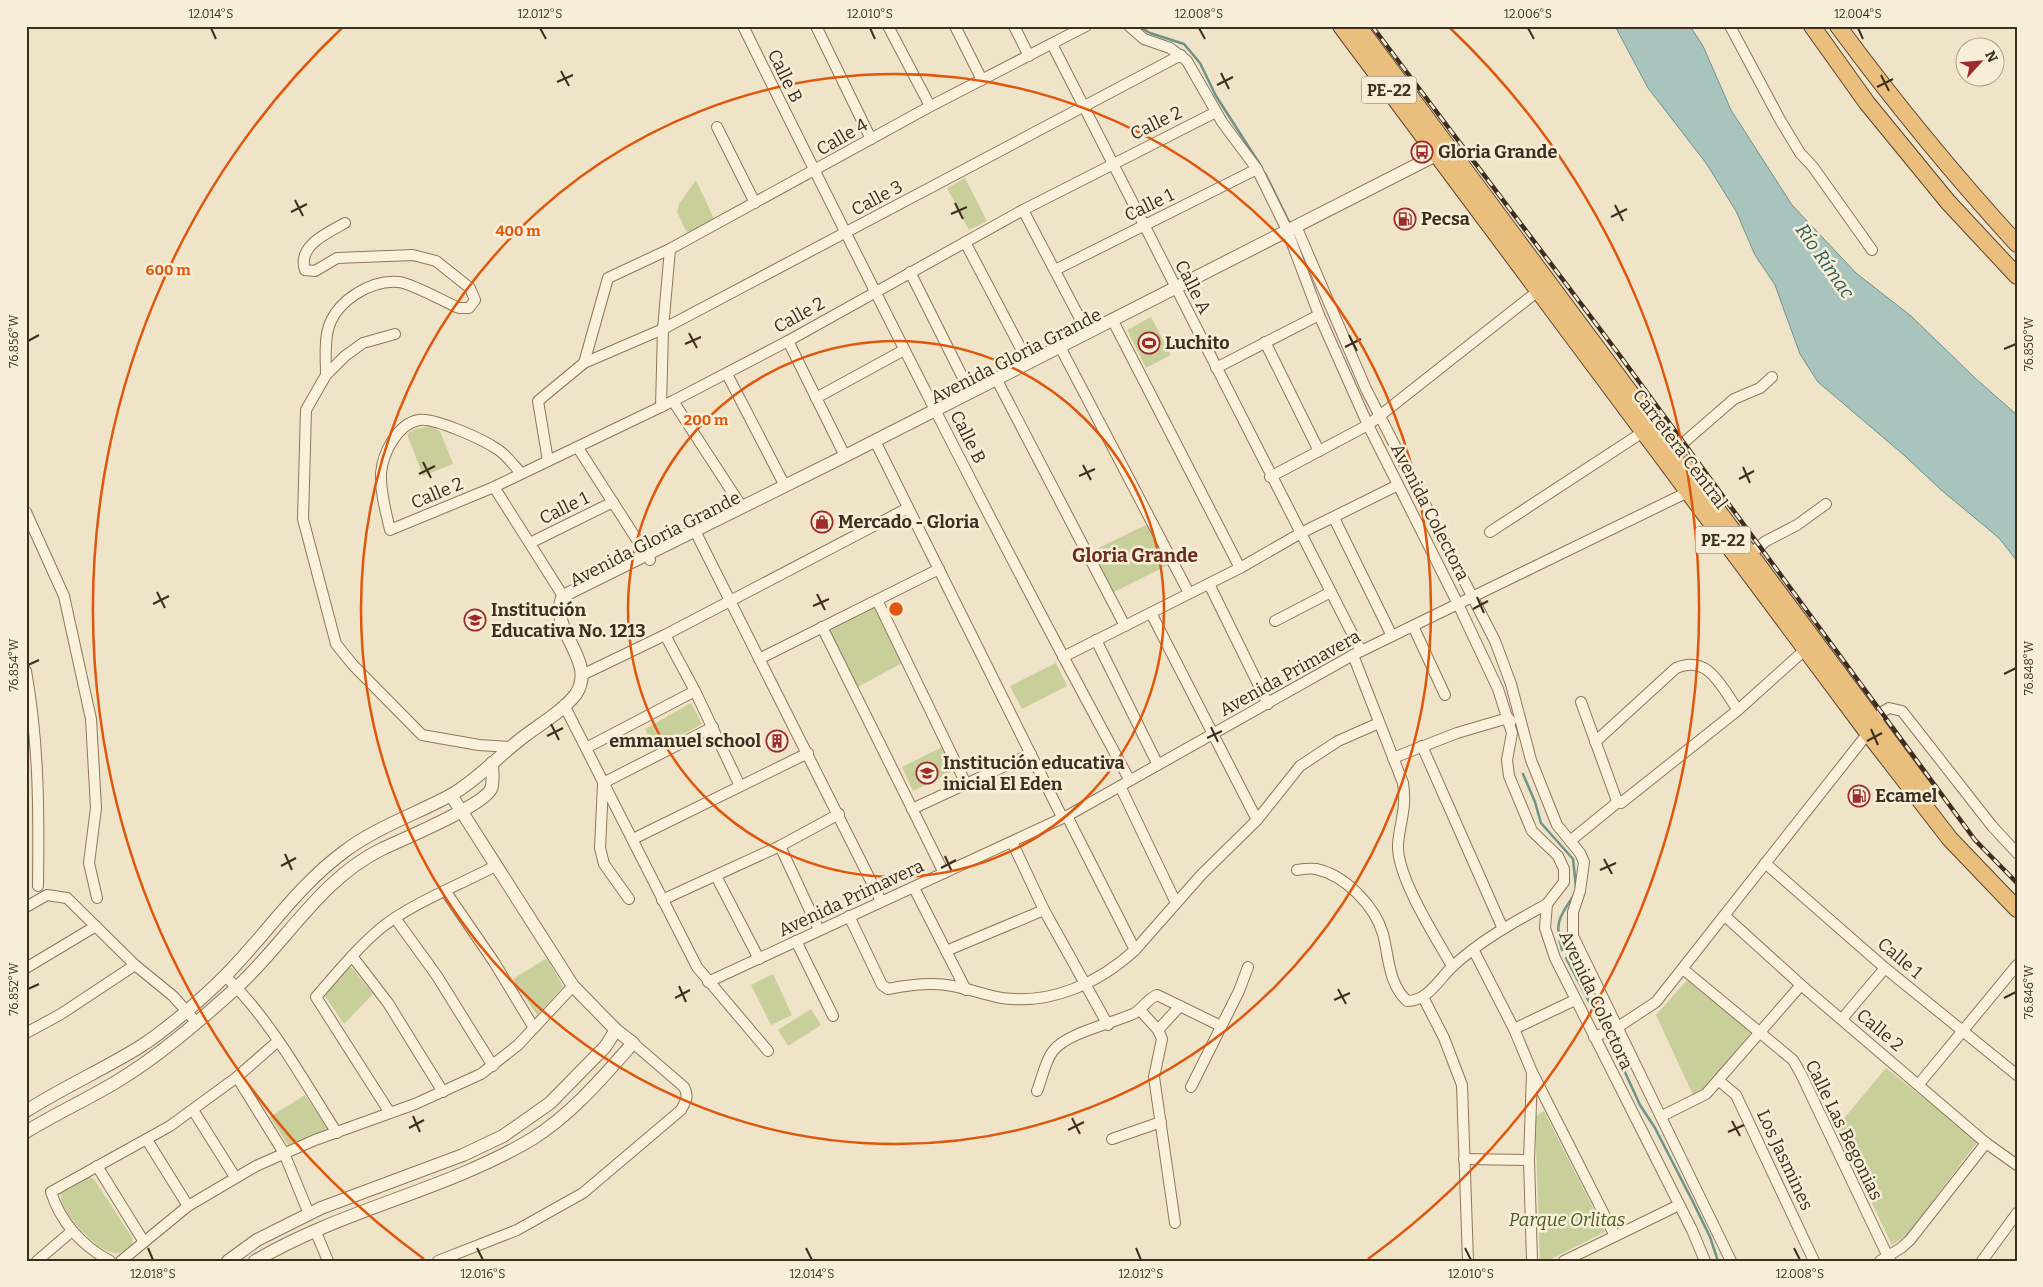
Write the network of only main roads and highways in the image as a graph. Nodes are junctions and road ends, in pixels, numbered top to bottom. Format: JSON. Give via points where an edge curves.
{"nodes":[{"id":1,"x":1342,"y":26,"type":"edge"},
{"id":2,"x":1358,"y":26,"type":"edge"},
{"id":3,"x":1812,"y":26,"type":"edge"},
{"id":4,"x":1838,"y":26,"type":"edge"},
{"id":5,"x":1445,"y":154,"type":"junction"},
{"id":6,"x":2017,"y":244,"type":"edge"},
{"id":7,"x":2017,"y":276,"type":"edge"},
{"id":8,"x":1694,"y":489,"type":"junction"},
{"id":9,"x":1810,"y":646,"type":"junction"},
{"id":10,"x":1871,"y":727,"type":"junction"},
{"id":11,"x":2017,"y":894,"type":"edge"},
{"id":12,"x":2017,"y":909,"type":"edge"}],
"edges":[{"from":1,"to":5,"type":"highway","name":"Carretera Central","number":"PE-22"},
{"from":2,"to":5,"type":"highway","name":"Carretera Central","number":"PE-22"},
{"from":3,"to":7,"type":"highway","via":[[1867,103],[1948,202]]},
{"from":4,"to":6,"type":"highway","via":[[1883,88]]},
{"from":5,"to":8,"type":"highway","name":"Carretera Central","number":"PE-22","via":[[1538,291],[1643,432]]},
{"from":5,"to":8,"type":"highway","name":"Carretera Central","number":"PE-22","via":[[1674,451]]},
{"from":8,"to":9,"type":"highway","name":"Carretera Central","number":"PE-22"},
{"from":8,"to":9,"type":"highway","name":"Carretera Central","number":"PE-22","via":[[1750,554]]},
{"from":9,"to":10,"type":"highway","name":"Carretera Central","number":"PE-22"},
{"from":10,"to":11,"type":"highway","name":"Carretera Central","number":"PE-22","via":[[1960,836]]},
{"from":10,"to":12,"type":"highway","name":"Carretera Central","number":"PE-22","via":[[1950,839]]}]}
